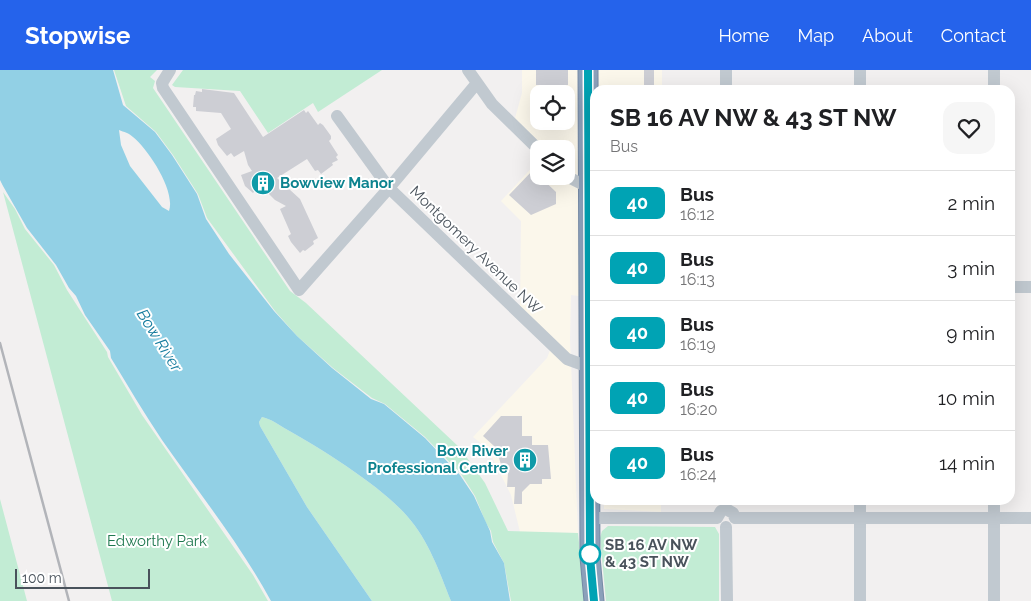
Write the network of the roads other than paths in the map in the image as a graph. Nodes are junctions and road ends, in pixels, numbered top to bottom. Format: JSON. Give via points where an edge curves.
{"nodes":[{"id":1,"x":170,"y":70,"type":"edge"},
{"id":2,"x":468,"y":70,"type":"edge"},
{"id":3,"x":588,"y":70,"type":"edge"},
{"id":4,"x":726,"y":70,"type":"edge"},
{"id":5,"x":860,"y":70,"type":"edge"},
{"id":6,"x":994,"y":70,"type":"edge"},
{"id":7,"x":477,"y":83,"type":"junction"},
{"id":8,"x":726,"y":85,"type":"edge"},
{"id":9,"x":860,"y":85,"type":"edge"},
{"id":10,"x":994,"y":85,"type":"edge"},
{"id":11,"x":337,"y":116,"type":"dead end"},
{"id":12,"x":530,"y":141,"type":"edge"},
{"id":13,"x":575,"y":180,"type":"edge"},
{"id":14,"x":588,"y":187,"type":"junction"},
{"id":15,"x":389,"y":188,"type":"junction"},
{"id":16,"x":590,"y":236,"type":"edge"},
{"id":17,"x":1015,"y":287,"type":"edge"},
{"id":18,"x":1031,"y":287,"type":"edge"},
{"id":19,"x":590,"y":327,"type":"edge"},
{"id":20,"x":588,"y":368,"type":"junction"},
{"id":21,"x":860,"y":505,"type":"edge"},
{"id":22,"x":994,"y":505,"type":"edge"},
{"id":23,"x":726,"y":514,"type":"edge"},
{"id":24,"x":590,"y":518,"type":"junction"},
{"id":25,"x":860,"y":518,"type":"junction"},
{"id":26,"x":994,"y":518,"type":"junction"},
{"id":27,"x":1031,"y":518,"type":"edge"},
{"id":28,"x":594,"y":601,"type":"edge"},
{"id":29,"x":727,"y":601,"type":"edge"},
{"id":30,"x":860,"y":601,"type":"edge"},
{"id":31,"x":994,"y":601,"type":"edge"}],
"edges":[{"from":1,"to":15,"type":"street","via":[[162,83],[163,88],[299,290]]},
{"from":2,"to":7,"type":"street"},
{"from":3,"to":14,"type":"highway"},
{"from":4,"to":8,"type":"street"},
{"from":5,"to":9,"type":"street"},
{"from":6,"to":10,"type":"street"},
{"from":7,"to":12,"type":"street","via":[[492,104]]},
{"from":7,"to":15,"type":"street"},
{"from":11,"to":15,"type":"street","name":"Montgomery Avenue NW"},
{"from":13,"to":14,"type":"street"},
{"from":14,"to":16,"type":"highway"},
{"from":15,"to":20,"type":"street","name":"Montgomery Avenue NW","via":[[567,360]]},
{"from":17,"to":18,"type":"street"},
{"from":19,"to":20,"type":"highway"},
{"from":20,"to":24,"type":"highway"},
{"from":21,"to":25,"type":"street"},
{"from":22,"to":26,"type":"street"},
{"from":23,"to":24,"type":"street"},
{"from":23,"to":25,"type":"street"},
{"from":23,"to":29,"type":"street"},
{"from":24,"to":28,"type":"highway"},
{"from":25,"to":26,"type":"street"},
{"from":25,"to":30,"type":"street"},
{"from":26,"to":27,"type":"street"},
{"from":26,"to":31,"type":"street"}]}
